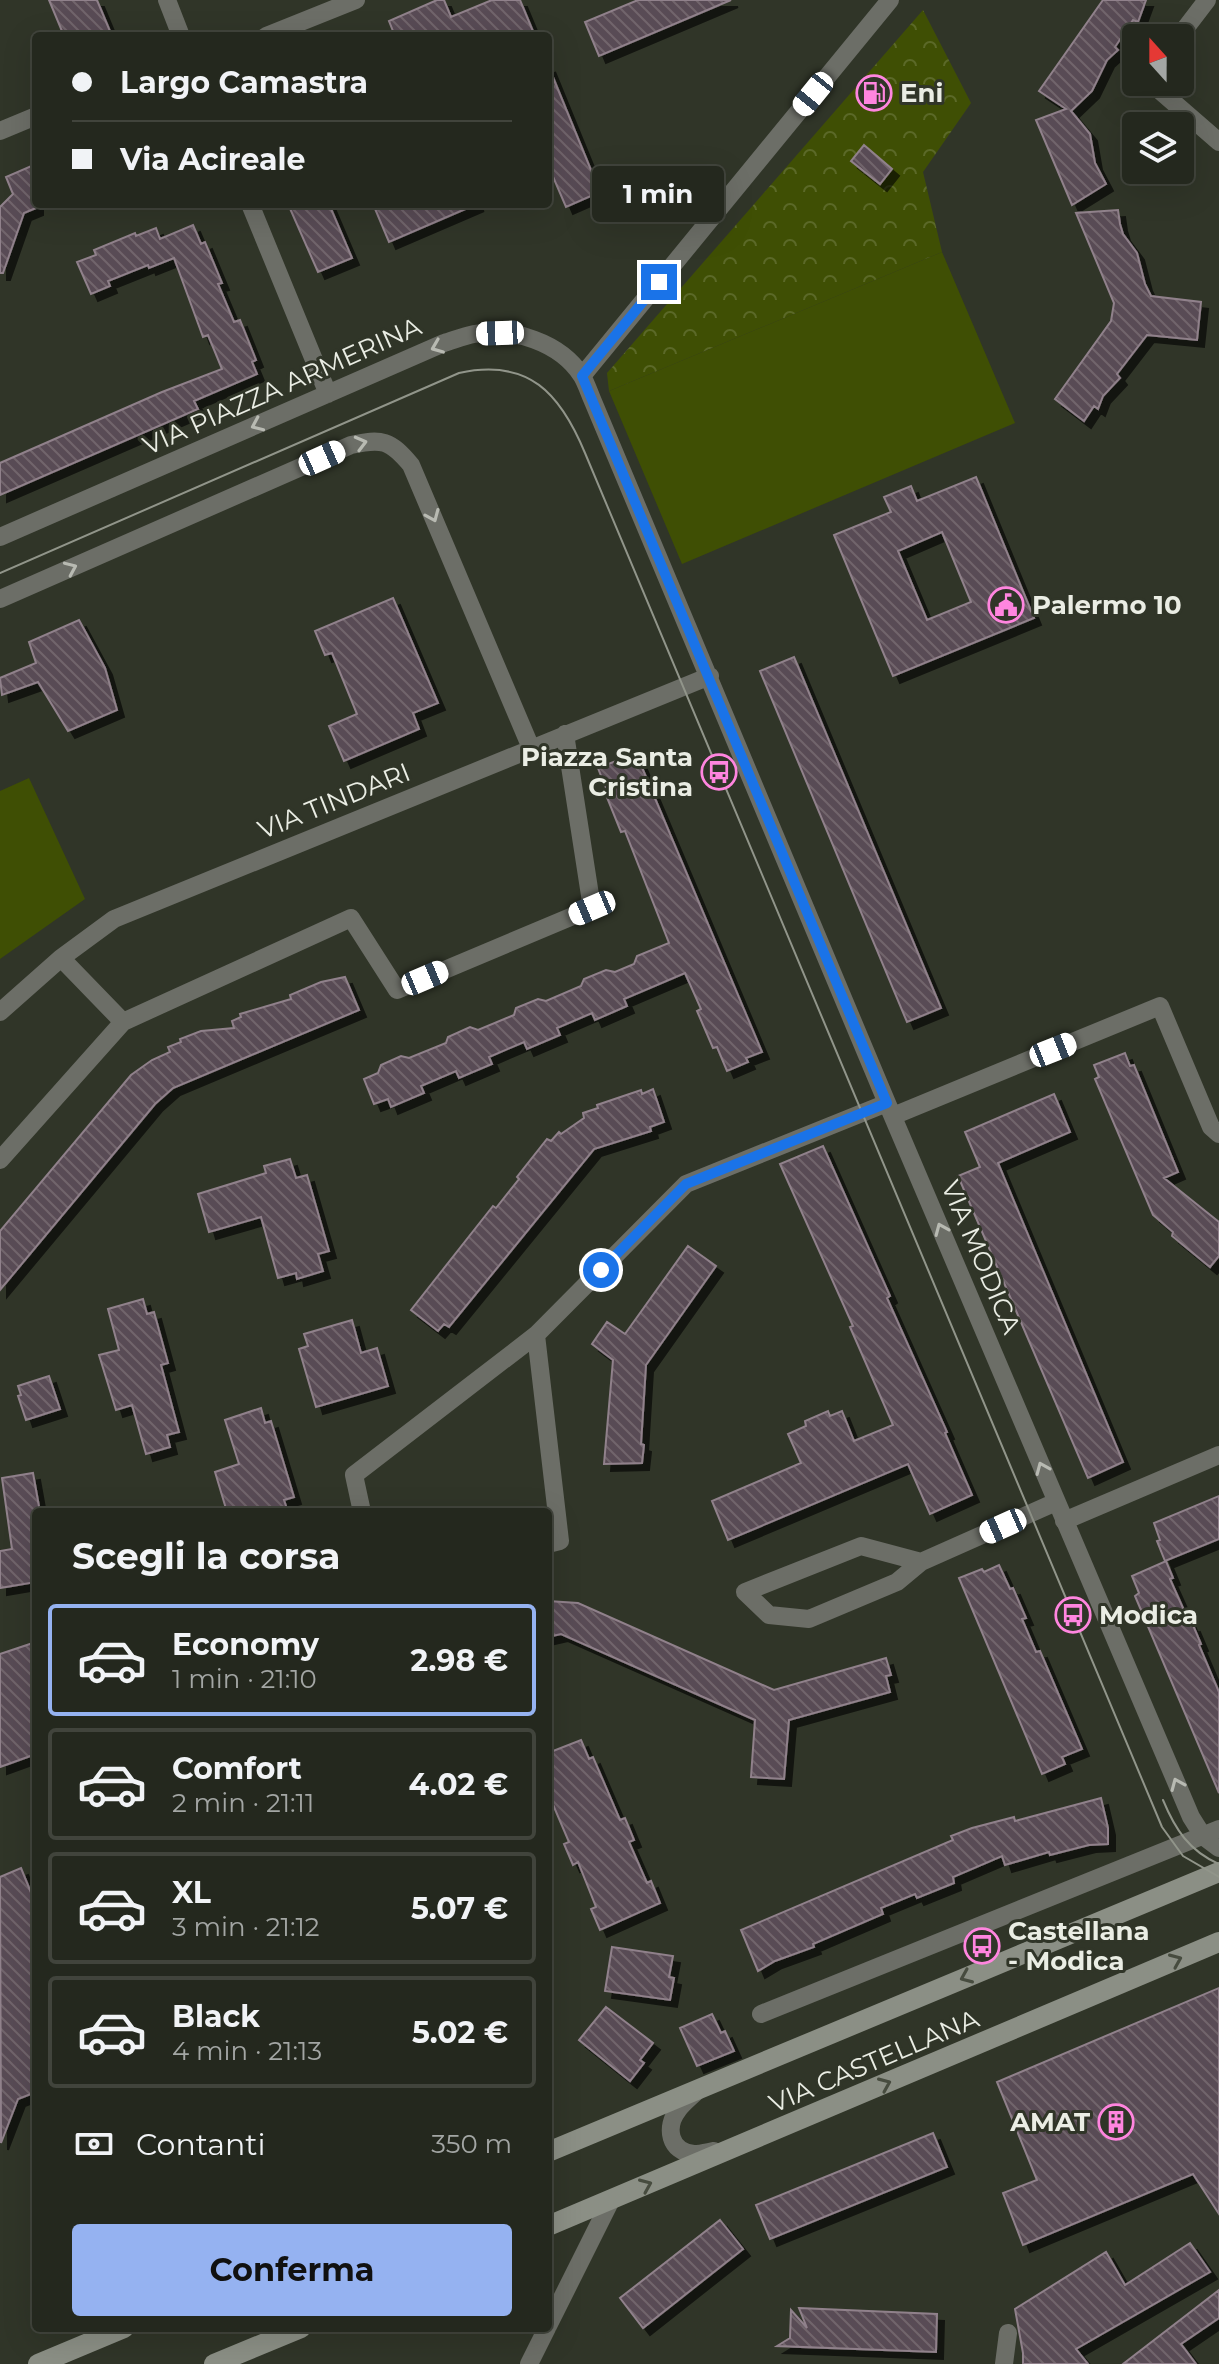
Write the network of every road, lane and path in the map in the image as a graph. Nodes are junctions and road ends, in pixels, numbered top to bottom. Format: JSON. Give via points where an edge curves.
{"nodes":[{"id":1,"x":167,"y":0,"type":"edge"},
{"id":2,"x":356,"y":0,"type":"edge"},
{"id":3,"x":890,"y":0,"type":"edge"},
{"id":4,"x":1207,"y":0,"type":"edge"},
{"id":5,"x":1189,"y":24,"type":"edge"},
{"id":6,"x":179,"y":32,"type":"edge"},
{"id":7,"x":276,"y":32,"type":"edge"},
{"id":8,"x":1166,"y":96,"type":"edge"},
{"id":9,"x":32,"y":118,"type":"edge"},
{"id":10,"x":0,"y":131,"type":"edge"},
{"id":11,"x":1219,"y":142,"type":"edge"},
{"id":12,"x":252,"y":208,"type":"edge"},
{"id":13,"x":582,"y":376,"type":"junction"},
{"id":14,"x":328,"y":394,"type":"junction"},
{"id":15,"x":0,"y":537,"type":"edge"},
{"id":16,"x":0,"y":599,"type":"edge"},
{"id":17,"x":710,"y":676,"type":"junction"},
{"id":18,"x":565,"y":734,"type":"junction"},
{"id":19,"x":531,"y":748,"type":"junction"},
{"id":20,"x":61,"y":958,"type":"junction"},
{"id":21,"x":0,"y":1012,"type":"edge"},
{"id":22,"x":123,"y":1022,"type":"junction"},
{"id":23,"x":890,"y":1110,"type":"junction"},
{"id":24,"x":1219,"y":1134,"type":"edge"},
{"id":25,"x":0,"y":1160,"type":"edge"},
{"id":26,"x":536,"y":1335,"type":"junction"},
{"id":27,"x":1219,"y":1455,"type":"edge"},
{"id":28,"x":1056,"y":1502,"type":"junction"},
{"id":29,"x":361,"y":1508,"type":"edge"},
{"id":30,"x":1064,"y":1521,"type":"junction"},
{"id":31,"x":552,"y":1543,"type":"edge"},
{"id":32,"x":921,"y":1562,"type":"junction"},
{"id":33,"x":1211,"y":1832,"type":"edge"},
{"id":34,"x":1219,"y":1848,"type":"edge"},
{"id":35,"x":1219,"y":1872,"type":"edge"},
{"id":36,"x":1219,"y":1942,"type":"edge"},
{"id":37,"x":761,"y":2014,"type":"dead end"},
{"id":38,"x":699,"y":2089,"type":"junction"},
{"id":39,"x":736,"y":2148,"type":"junction"},
{"id":40,"x":552,"y":2150,"type":"edge"},
{"id":41,"x":611,"y":2200,"type":"junction"},
{"id":42,"x":552,"y":2224,"type":"edge"},
{"id":43,"x":552,"y":2319,"type":"edge"},
{"id":44,"x":114,"y":2332,"type":"edge"},
{"id":45,"x":291,"y":2332,"type":"edge"},
{"id":46,"x":545,"y":2332,"type":"edge"},
{"id":47,"x":1008,"y":2333,"type":"dead end"},
{"id":48,"x":38,"y":2364,"type":"edge"},
{"id":49,"x":214,"y":2364,"type":"edge"},
{"id":50,"x":529,"y":2364,"type":"edge"},
{"id":51,"x":1004,"y":2364,"type":"edge"}],
"edges":[{"from":1,"to":6,"type":"street"},
{"from":2,"to":7,"type":"street"},
{"from":3,"to":13,"type":"street"},
{"from":4,"to":5,"type":"street"},
{"from":8,"to":11,"type":"street"},
{"from":9,"to":10,"type":"street"},
{"from":12,"to":14,"type":"street"},
{"from":13,"to":14,"type":"street","name":"VIA PIAZZA ARMERINA","one_way":true,"via":[[550,347],[524,335],[475,334]]},
{"from":13,"to":17,"type":"street"},
{"from":14,"to":15,"type":"street","name":"VIA PIAZZA ARMERINA","one_way":true},
{"from":16,"to":19,"type":"street","one_way":true,"via":[[351,445],[376,439],[397,448],[411,465]]},
{"from":17,"to":18,"type":"street","name":"VIA TINDARI"},
{"from":17,"to":23,"type":"street","name":"VIA MODICA"},
{"from":18,"to":19,"type":"street","name":"VIA TINDARI"},
{"from":18,"to":22,"type":"street","via":[[592,908],[397,990],[351,918]]},
{"from":19,"to":20,"type":"street","name":"VIA TINDARI","via":[[114,919]]},
{"from":20,"to":21,"type":"street","name":"VIA TINDARI"},
{"from":20,"to":22,"type":"street"},
{"from":22,"to":25,"type":"street"},
{"from":23,"to":24,"type":"street","via":[[1160,1006],[1211,1127]]},
{"from":23,"to":26,"type":"street","via":[[686,1184]]},
{"from":28,"to":23,"type":"street","name":"VIA MODICA","one_way":true},
{"from":26,"to":29,"type":"street","via":[[354,1475]]},
{"from":26,"to":31,"type":"street","via":[[560,1541]]},
{"from":27,"to":30,"type":"street"},
{"from":28,"to":30,"type":"street","name":"VIA MODICA"},
{"from":28,"to":32,"type":"street"},
{"from":33,"to":30,"type":"street","name":"VIA MODICA","one_way":true,"via":[[1191,1817]]},
{"from":32,"to":32,"type":"street","via":[[861,1546],[745,1592],[769,1615],[809,1619],[897,1582]]},
{"from":33,"to":34,"type":"street","name":"VIA MODICA"},
{"from":33,"to":37,"type":"street"},
{"from":35,"to":38,"type":"main road","name":"VIA CASTELLANA","one_way":true},
{"from":39,"to":36,"type":"main road","name":"VIA CASTELLANA","one_way":true},
{"from":38,"to":39,"type":"street","via":[[677,2111],[669,2129],[671,2139],[693,2154]]},
{"from":38,"to":40,"type":"main road","name":"VIA CASTELLANA"},
{"from":41,"to":39,"type":"main road","name":"VIA CASTELLANA","one_way":true},
{"from":41,"to":42,"type":"main road","name":"VIA CASTELLANA"},
{"from":41,"to":43,"type":"street"},
{"from":44,"to":48,"type":"main road"},
{"from":45,"to":49,"type":"main road"},
{"from":46,"to":50,"type":"street"},
{"from":47,"to":51,"type":"street"}]}
